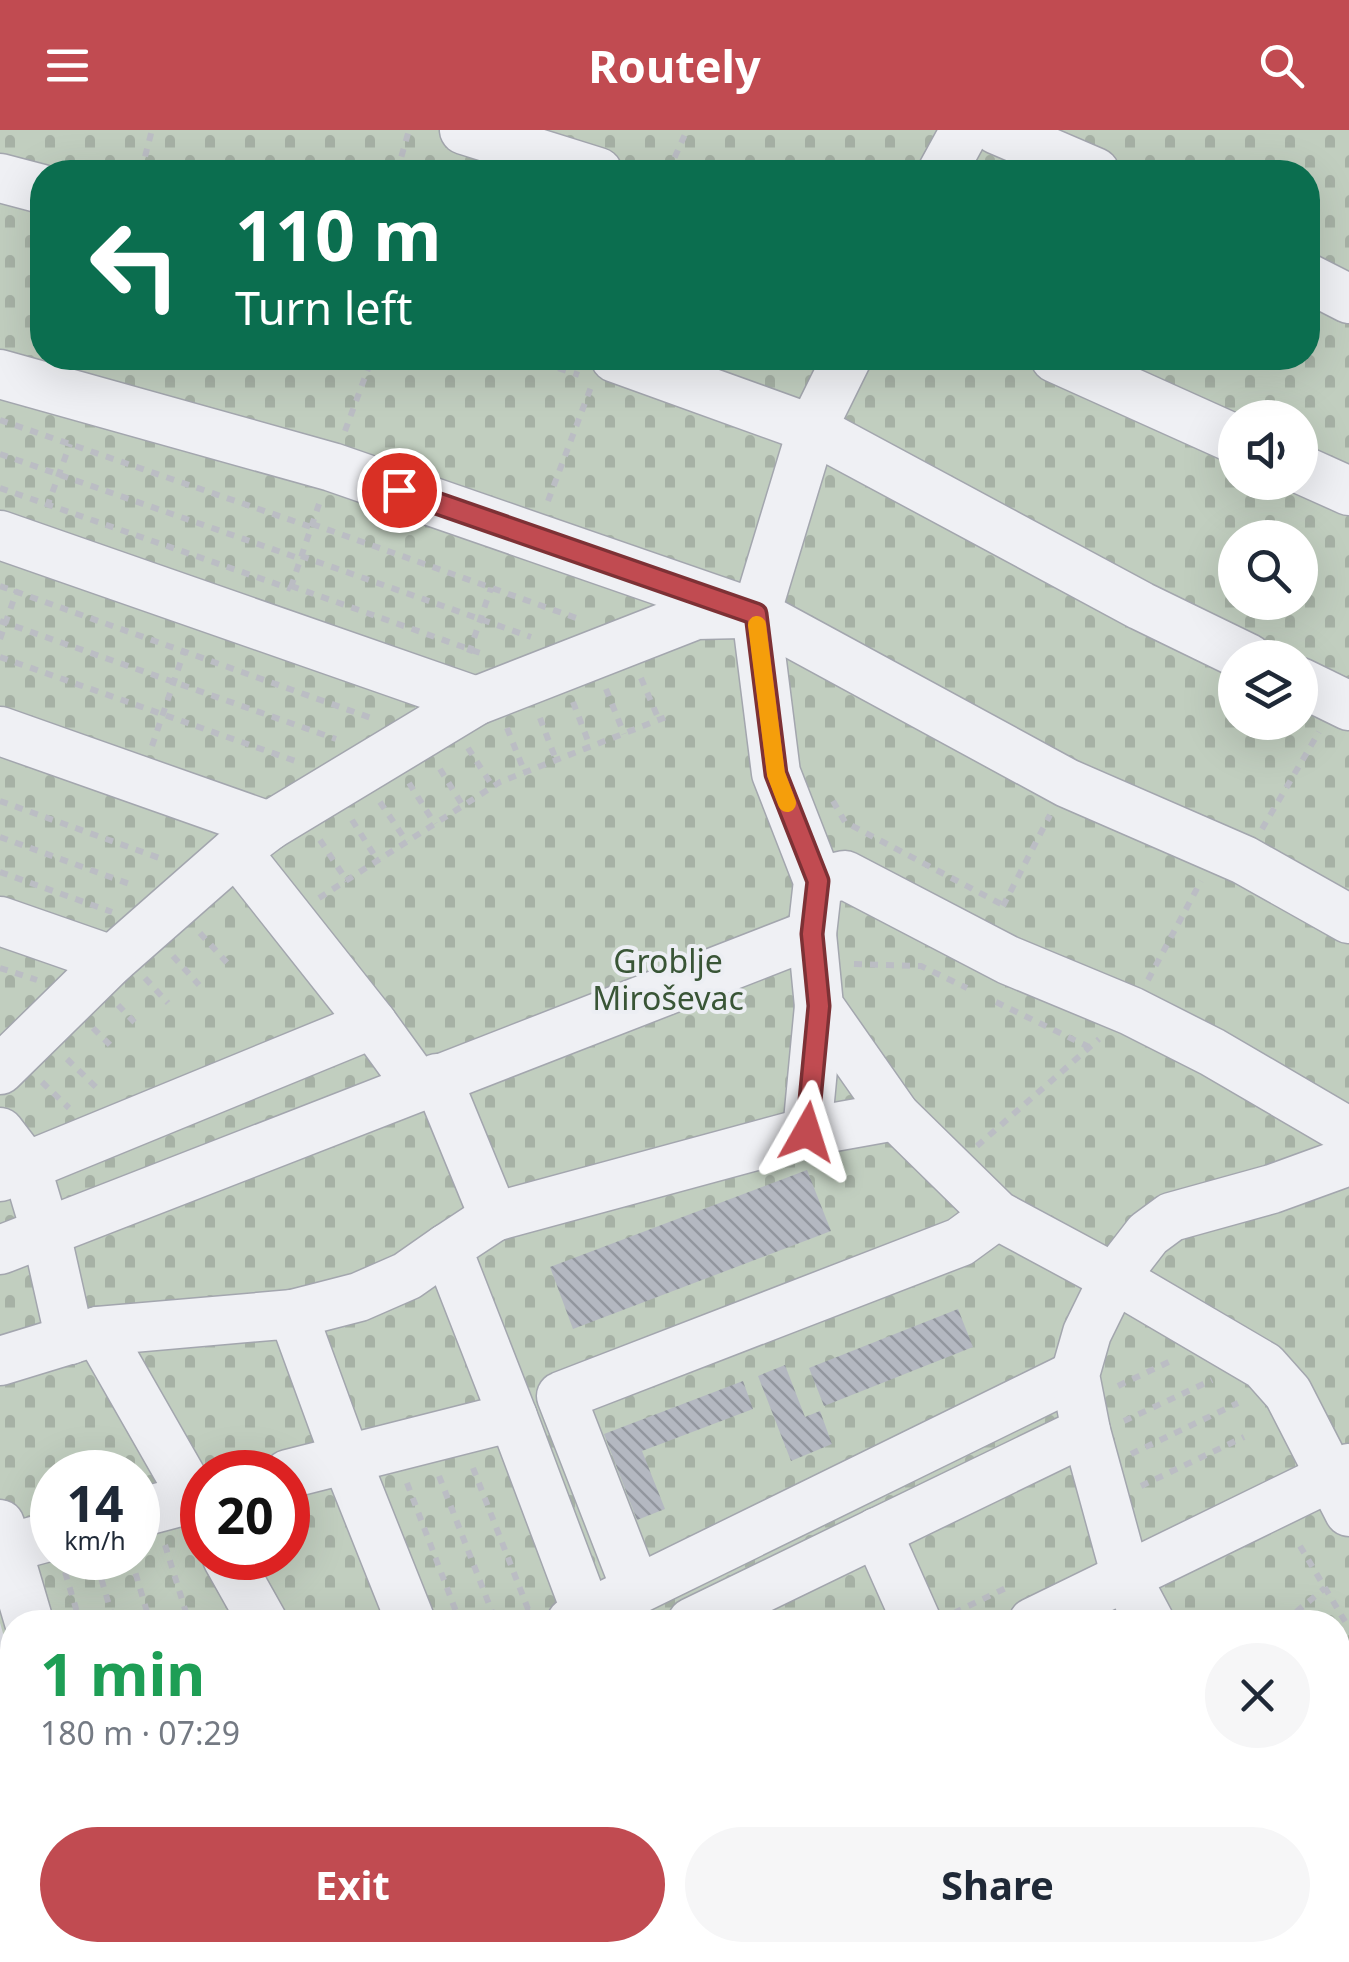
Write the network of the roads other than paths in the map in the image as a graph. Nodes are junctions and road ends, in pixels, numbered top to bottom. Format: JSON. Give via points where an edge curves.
{"nodes":[{"id":1,"x":464,"y":130,"type":"edge"},
{"id":2,"x":964,"y":130,"type":"edge"},
{"id":3,"x":997,"y":130,"type":"edge"},
{"id":4,"x":560,"y":160,"type":"edge"},
{"id":5,"x":948,"y":160,"type":"edge"},
{"id":6,"x":1066,"y":160,"type":"edge"},
{"id":7,"x":0,"y":178,"type":"edge"},
{"id":8,"x":30,"y":186,"type":"edge"},
{"id":9,"x":1320,"y":284,"type":"edge"},
{"id":10,"x":1349,"y":299,"type":"edge"},
{"id":11,"x":607,"y":370,"type":"edge"},
{"id":12,"x":840,"y":370,"type":"edge"},
{"id":13,"x":1083,"y":370,"type":"edge"},
{"id":14,"x":0,"y":374,"type":"edge"},
{"id":15,"x":812,"y":429,"type":"junction"},
{"id":16,"x":1218,"y":431,"type":"edge"},
{"id":17,"x":1318,"y":476,"type":"edge"},
{"id":18,"x":1349,"y":491,"type":"edge"},
{"id":19,"x":27,"y":529,"type":"edge"},
{"id":20,"x":756,"y":614,"type":"junction"},
{"id":21,"x":1218,"y":643,"type":"edge"},
{"id":22,"x":465,"y":697,"type":"junction"},
{"id":23,"x":0,"y":731,"type":"edge"},
{"id":24,"x":222,"y":864,"type":"junction"},
{"id":25,"x":818,"y":881,"type":"junction"},
{"id":26,"x":1349,"y":919,"type":"edge"},
{"id":27,"x":0,"y":920,"type":"edge"},
{"id":28,"x":112,"y":960,"type":"junction"},
{"id":29,"x":816,"y":967,"type":"junction"},
{"id":30,"x":373,"y":1024,"type":"junction"},
{"id":31,"x":0,"y":1070,"type":"edge"},
{"id":32,"x":428,"y":1082,"type":"junction"},
{"id":33,"x":896,"y":1116,"type":"junction"},
{"id":34,"x":807,"y":1132,"type":"junction"},
{"id":35,"x":1349,"y":1132,"type":"edge"},
{"id":36,"x":9,"y":1158,"type":"edge"},
{"id":37,"x":1349,"y":1161,"type":"edge"},
{"id":38,"x":997,"y":1215,"type":"junction"},
{"id":39,"x":494,"y":1217,"type":"junction"},
{"id":40,"x":46,"y":1233,"type":"junction"},
{"id":41,"x":446,"y":1248,"type":"junction"},
{"id":42,"x":0,"y":1250,"type":"edge"},
{"id":43,"x":1114,"y":1278,"type":"junction"},
{"id":44,"x":293,"y":1314,"type":"junction"},
{"id":45,"x":84,"y":1335,"type":"junction"},
{"id":46,"x":0,"y":1361,"type":"edge"},
{"id":47,"x":1096,"y":1381,"type":"junction"},
{"id":48,"x":513,"y":1417,"type":"junction"},
{"id":49,"x":1105,"y":1426,"type":"junction"},
{"id":50,"x":346,"y":1459,"type":"junction"},
{"id":51,"x":310,"y":1468,"type":"edge"},
{"id":52,"x":180,"y":1473,"type":"edge"},
{"id":53,"x":1343,"y":1485,"type":"edge"},
{"id":54,"x":877,"y":1532,"type":"junction"},
{"id":55,"x":30,"y":1571,"type":"edge"},
{"id":56,"x":1126,"y":1577,"type":"junction"},
{"id":57,"x":240,"y":1580,"type":"edge"},
{"id":58,"x":636,"y":1590,"type":"junction"},
{"id":59,"x":28,"y":1610,"type":"edge"},
{"id":60,"x":257,"y":1610,"type":"edge"},
{"id":61,"x":406,"y":1610,"type":"edge"},
{"id":62,"x":561,"y":1610,"type":"edge"},
{"id":63,"x":577,"y":1610,"type":"edge"},
{"id":64,"x":729,"y":1610,"type":"edge"},
{"id":65,"x":912,"y":1610,"type":"edge"},
{"id":66,"x":1058,"y":1610,"type":"edge"},
{"id":67,"x":1144,"y":1610,"type":"edge"}],
"edges":[{"from":1,"to":4,"type":"lane"},
{"from":2,"to":5,"type":"lane"},
{"from":3,"to":6,"type":"lane"},
{"from":7,"to":8,"type":"lane"},
{"from":9,"to":10,"type":"lane"},
{"from":11,"to":15,"type":"lane"},
{"from":12,"to":15,"type":"lane"},
{"from":13,"to":16,"type":"lane"},
{"from":14,"to":20,"type":"lane","via":[[332,467]]},
{"from":15,"to":20,"type":"lane"},
{"from":15,"to":21,"type":"lane"},
{"from":17,"to":18,"type":"lane"},
{"from":19,"to":22,"type":"lane","via":[[200,605]]},
{"from":20,"to":22,"type":"lane","via":[[696,615]]},
{"from":20,"to":25,"type":"lane","via":[[776,774]]},
{"from":20,"to":26,"type":"lane","via":[[1067,783],[1244,860]]},
{"from":22,"to":24,"type":"lane"},
{"from":23,"to":24,"type":"lane","via":[[140,780]]},
{"from":24,"to":28,"type":"lane"},
{"from":24,"to":30,"type":"lane","via":[[289,918]]},
{"from":25,"to":29,"type":"lane"},
{"from":25,"to":35,"type":"lane","via":[[845,875],[977,968],[1008,960],[1131,1011]]},
{"from":27,"to":28,"type":"lane"},
{"from":28,"to":31,"type":"lane"},
{"from":29,"to":32,"type":"lane"},
{"from":29,"to":33,"type":"lane"},
{"from":29,"to":34,"type":"lane"},
{"from":30,"to":32,"type":"lane"},
{"from":30,"to":36,"type":"lane"},
{"from":32,"to":39,"type":"lane"},
{"from":32,"to":40,"type":"lane"},
{"from":33,"to":34,"type":"lane"},
{"from":33,"to":38,"type":"lane"},
{"from":34,"to":39,"type":"lane"},
{"from":36,"to":40,"type":"lane"},
{"from":37,"to":43,"type":"lane","via":[[1171,1217],[1148,1234]]},
{"from":38,"to":43,"type":"lane"},
{"from":38,"to":58,"type":"lane","via":[[960,1242],[561,1396]]},
{"from":39,"to":41,"type":"lane"},
{"from":40,"to":42,"type":"lane"},
{"from":40,"to":45,"type":"lane"},
{"from":41,"to":44,"type":"lane","via":[[407,1276],[359,1297]]},
{"from":41,"to":48,"type":"lane"},
{"from":43,"to":47,"type":"lane","via":[[1087,1333]]},
{"from":43,"to":53,"type":"lane","via":[[1264,1366],[1288,1393]]},
{"from":44,"to":45,"type":"lane"},
{"from":44,"to":50,"type":"lane"},
{"from":45,"to":46,"type":"lane"},
{"from":45,"to":52,"type":"lane"},
{"from":47,"to":49,"type":"lane"},
{"from":47,"to":58,"type":"lane"},
{"from":48,"to":50,"type":"lane"},
{"from":48,"to":62,"type":"lane"},
{"from":49,"to":54,"type":"lane"},
{"from":49,"to":56,"type":"lane"},
{"from":50,"to":51,"type":"lane"},
{"from":50,"to":61,"type":"lane"},
{"from":53,"to":56,"type":"lane"},
{"from":54,"to":64,"type":"lane"},
{"from":54,"to":65,"type":"lane"},
{"from":55,"to":59,"type":"lane"},
{"from":56,"to":66,"type":"lane"},
{"from":56,"to":67,"type":"lane"},
{"from":57,"to":60,"type":"lane"},
{"from":58,"to":63,"type":"lane"}]}
